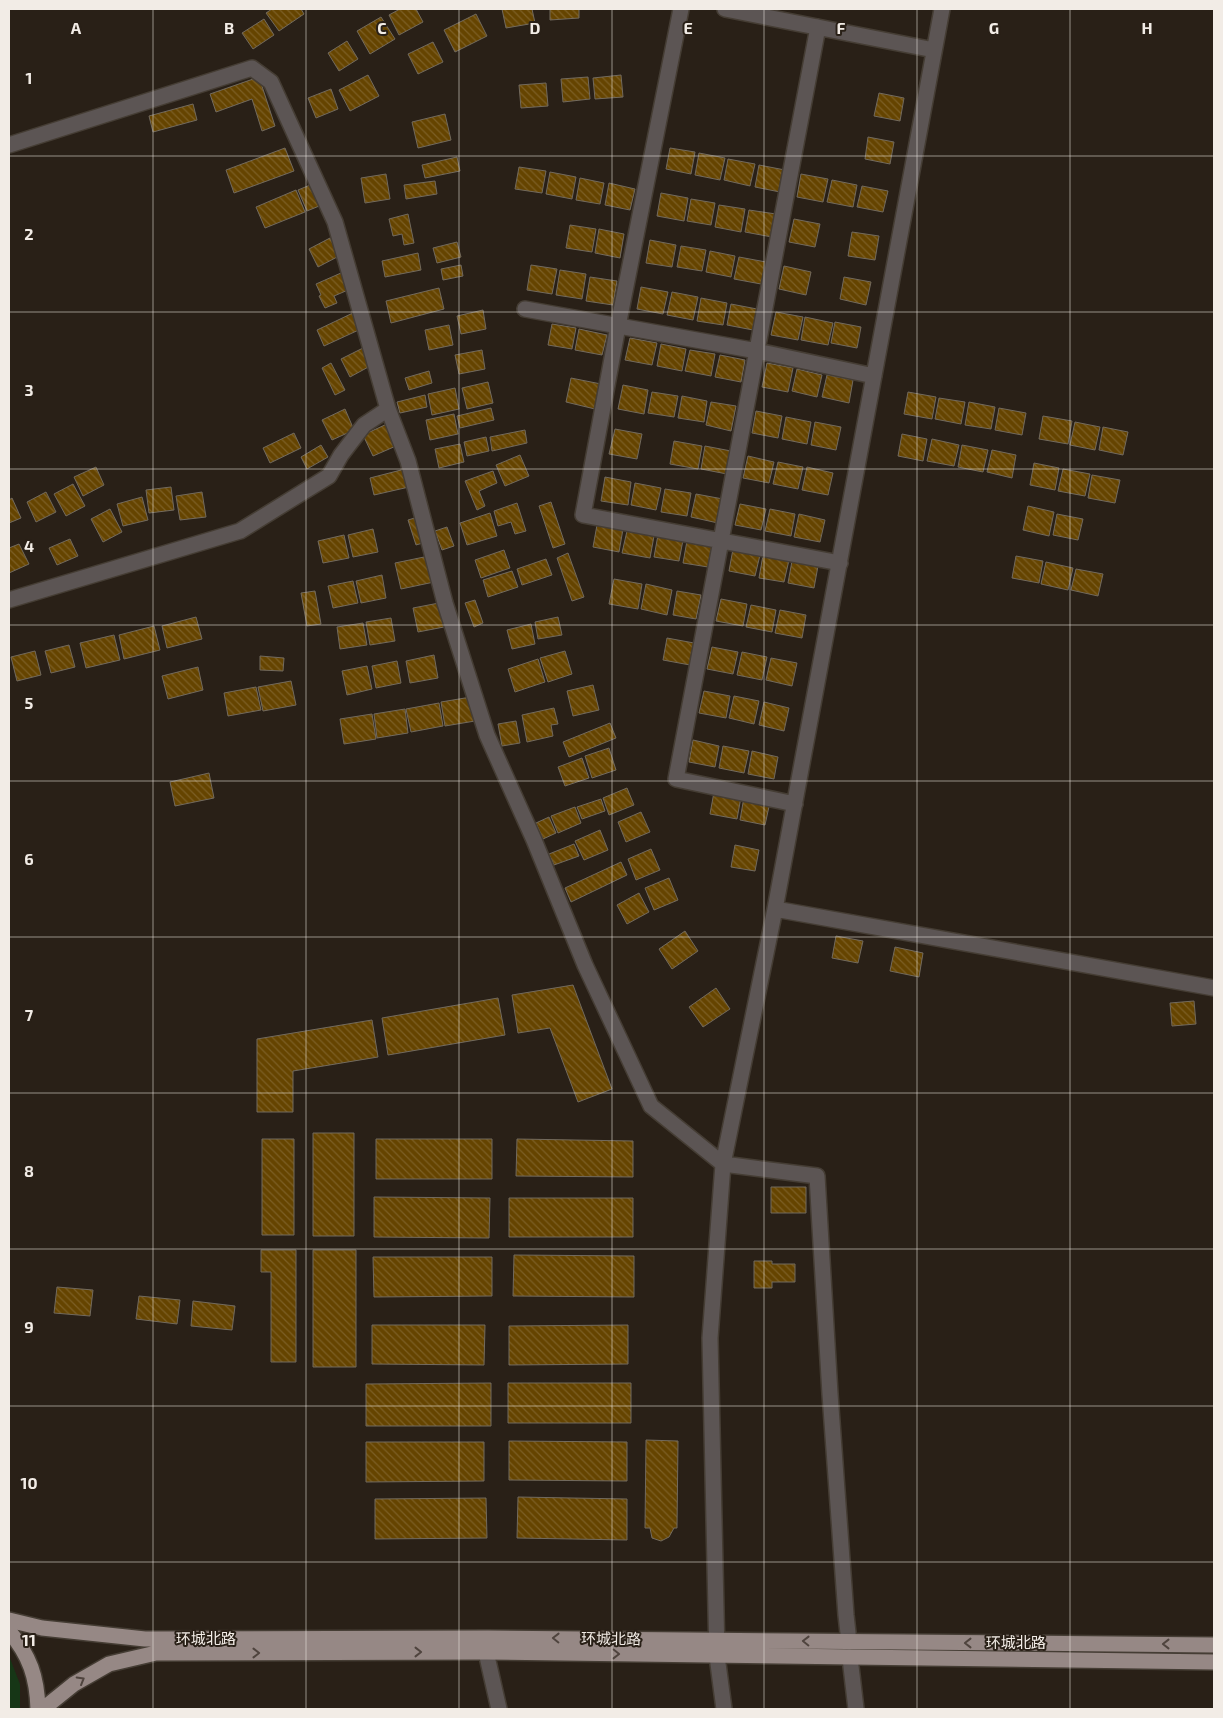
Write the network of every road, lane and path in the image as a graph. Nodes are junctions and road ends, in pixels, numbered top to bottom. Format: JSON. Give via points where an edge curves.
{"nodes":[{"id":1,"x":681,"y":9,"type":"edge"},
{"id":2,"x":725,"y":9,"type":"edge"},
{"id":3,"x":942,"y":9,"type":"edge"},
{"id":4,"x":818,"y":27,"type":"junction"},
{"id":5,"x":934,"y":50,"type":"junction"},
{"id":6,"x":9,"y":145,"type":"edge"},
{"id":7,"x":525,"y":309,"type":"dead end"},
{"id":8,"x":618,"y":326,"type":"junction"},
{"id":9,"x":757,"y":351,"type":"junction"},
{"id":10,"x":874,"y":376,"type":"junction"},
{"id":11,"x":388,"y":409,"type":"junction"},
{"id":12,"x":721,"y":540,"type":"junction"},
{"id":13,"x":840,"y":563,"type":"junction"},
{"id":14,"x":9,"y":600,"type":"edge"},
{"id":15,"x":795,"y":804,"type":"junction"},
{"id":16,"x":775,"y":909,"type":"junction"},
{"id":17,"x":1214,"y":988,"type":"edge"},
{"id":18,"x":723,"y":1164,"type":"junction"},
{"id":19,"x":9,"y":1620,"type":"edge"},
{"id":20,"x":9,"y":1631,"type":"edge"},
{"id":21,"x":717,"y":1640,"type":"junction"},
{"id":22,"x":849,"y":1642,"type":"junction"},
{"id":23,"x":487,"y":1645,"type":"junction"},
{"id":24,"x":1214,"y":1645,"type":"edge"},
{"id":25,"x":717,"y":1656,"type":"junction"},
{"id":26,"x":850,"y":1658,"type":"junction"},
{"id":27,"x":1214,"y":1662,"type":"edge"},
{"id":28,"x":38,"y":1709,"type":"edge"},
{"id":29,"x":43,"y":1709,"type":"edge"},
{"id":30,"x":499,"y":1709,"type":"edge"},
{"id":31,"x":724,"y":1709,"type":"edge"},
{"id":32,"x":856,"y":1709,"type":"edge"}],
"edges":[{"from":1,"to":8,"type":"street"},
{"from":2,"to":4,"type":"street"},
{"from":3,"to":5,"type":"street"},
{"from":4,"to":5,"type":"street"},
{"from":4,"to":9,"type":"street"},
{"from":5,"to":10,"type":"street"},
{"from":6,"to":11,"type":"street","via":[[252,68],[271,82],[334,222]]},
{"from":7,"to":8,"type":"street"},
{"from":8,"to":9,"type":"street"},
{"from":8,"to":12,"type":"street","via":[[583,514]]},
{"from":9,"to":10,"type":"street"},
{"from":9,"to":12,"type":"street"},
{"from":10,"to":13,"type":"street"},
{"from":11,"to":14,"type":"street","via":[[364,425],[329,476],[240,530]]},
{"from":11,"to":18,"type":"street","via":[[408,460],[445,603],[487,735],[585,966],[651,1106]]},
{"from":12,"to":13,"type":"street"},
{"from":12,"to":15,"type":"street","via":[[676,779]]},
{"from":13,"to":15,"type":"street"},
{"from":15,"to":16,"type":"street"},
{"from":16,"to":17,"type":"street"},
{"from":16,"to":18,"type":"street"},
{"from":18,"to":21,"type":"street","via":[[710,1338]]},
{"from":18,"to":22,"type":"street","via":[[817,1176]]},
{"from":19,"to":23,"type":"main road","name":"环城北路","via":[[42,1628],[145,1639]]},
{"from":20,"to":28,"type":"main road","via":[[28,1658],[38,1686]]},
{"from":22,"to":21,"type":"main road","name":"环城北路","one_way":true},
{"from":21,"to":23,"type":"main road","name":"环城北路","one_way":true},
{"from":21,"to":25,"type":"street"},
{"from":24,"to":22,"type":"main road","name":"环城北路","one_way":true},
{"from":23,"to":25,"type":"main road","name":"环城北路","one_way":true},
{"from":29,"to":23,"type":"main road","name":"环城北路","one_way":true,"via":[[74,1684],[109,1664],[156,1653]]},
{"from":23,"to":30,"type":"street"},
{"from":25,"to":26,"type":"main road","name":"环城北路"},
{"from":25,"to":31,"type":"street"},
{"from":26,"to":27,"type":"main road","name":"环城北路"},
{"from":26,"to":32,"type":"street"}]}
